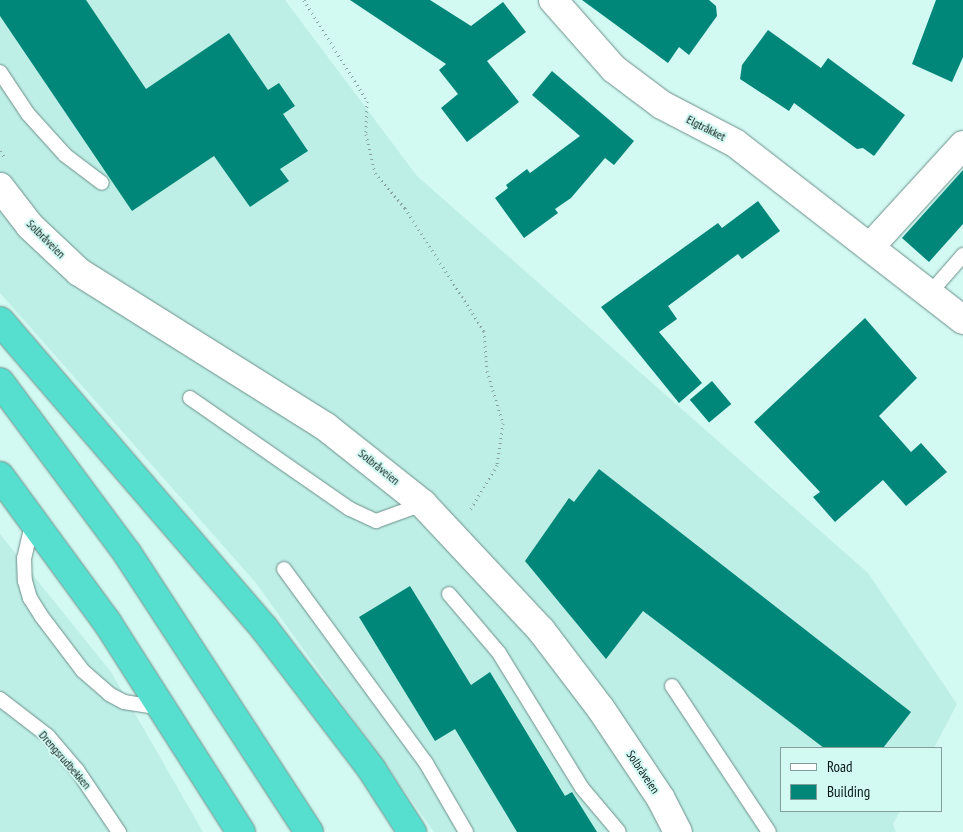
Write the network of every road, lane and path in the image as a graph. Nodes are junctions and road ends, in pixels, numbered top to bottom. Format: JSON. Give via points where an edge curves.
{"nodes":[{"id":1,"x":304,"y":0,"type":"edge"},
{"id":2,"x":553,"y":0,"type":"edge"},
{"id":3,"x":0,"y":72,"type":"edge"},
{"id":4,"x":963,"y":145,"type":"edge"},
{"id":5,"x":102,"y":183,"type":"dead end"},
{"id":6,"x":0,"y":187,"type":"edge"},
{"id":7,"x":870,"y":247,"type":"junction"},
{"id":8,"x":963,"y":255,"type":"edge"},
{"id":9,"x":929,"y":294,"type":"junction"},
{"id":10,"x":963,"y":320,"type":"edge"},
{"id":11,"x":0,"y":321,"type":"edge"},
{"id":12,"x":0,"y":382,"type":"edge"},
{"id":13,"x":190,"y":398,"type":"dead end"},
{"id":14,"x":0,"y":476,"type":"edge"},
{"id":15,"x":423,"y":504,"type":"junction"},
{"id":16,"x":33,"y":520,"type":"junction"},
{"id":17,"x":455,"y":536,"type":"junction"},
{"id":18,"x":284,"y":569,"type":"dead end"},
{"id":19,"x":449,"y":594,"type":"dead end"},
{"id":20,"x":672,"y":686,"type":"dead end"},
{"id":21,"x":0,"y":699,"type":"edge"},
{"id":22,"x":165,"y":708,"type":"junction"},
{"id":23,"x":119,"y":832,"type":"edge"},
{"id":24,"x":241,"y":832,"type":"edge"},
{"id":25,"x":309,"y":832,"type":"edge"},
{"id":26,"x":412,"y":832,"type":"edge"},
{"id":27,"x":466,"y":832,"type":"edge"},
{"id":28,"x":619,"y":832,"type":"edge"},
{"id":29,"x":678,"y":832,"type":"edge"},
{"id":30,"x":769,"y":832,"type":"edge"}],
"edges":[{"from":1,"to":17,"type":"path","via":[[367,101],[366,134],[375,173],[404,208],[484,331],[487,371],[503,422],[497,466]]},
{"from":2,"to":7,"type":"street","name":"Elgtråkket","via":[[614,69],[662,106],[734,142]]},
{"from":3,"to":5,"type":"lane","via":[[28,114],[65,154]]},
{"from":4,"to":7,"type":"street"},
{"from":6,"to":15,"type":"street","name":"Solbråveien","via":[[30,226],[79,272],[326,427]]},
{"from":7,"to":9,"type":"street","name":"Elgtråkket"},
{"from":8,"to":9,"type":"lane"},
{"from":9,"to":10,"type":"street","name":"Elgtråkket"},
{"from":11,"to":26,"type":"highway","via":[[264,628],[372,770]]},
{"from":12,"to":25,"type":"highway","via":[[127,553]]},
{"from":13,"to":15,"type":"lane","via":[[350,509],[376,521]]},
{"from":14,"to":16,"type":"highway"},
{"from":15,"to":17,"type":"street","name":"Solbråveien"},
{"from":16,"to":22,"type":"highway"},
{"from":16,"to":22,"type":"lane","via":[[24,558],[25,581],[30,598],[42,617],[83,671],[109,694],[124,702]]},
{"from":17,"to":29,"type":"street","name":"Solbråveien","via":[[541,630],[601,709],[661,799]]},
{"from":18,"to":27,"type":"lane","via":[[426,763]]},
{"from":19,"to":28,"type":"lane","via":[[499,653],[582,788]]},
{"from":20,"to":30,"type":"lane"},
{"from":21,"to":23,"type":"lane","name":"Drengsrudbekken","via":[[48,736],[77,770]]},
{"from":22,"to":24,"type":"highway"}]}
